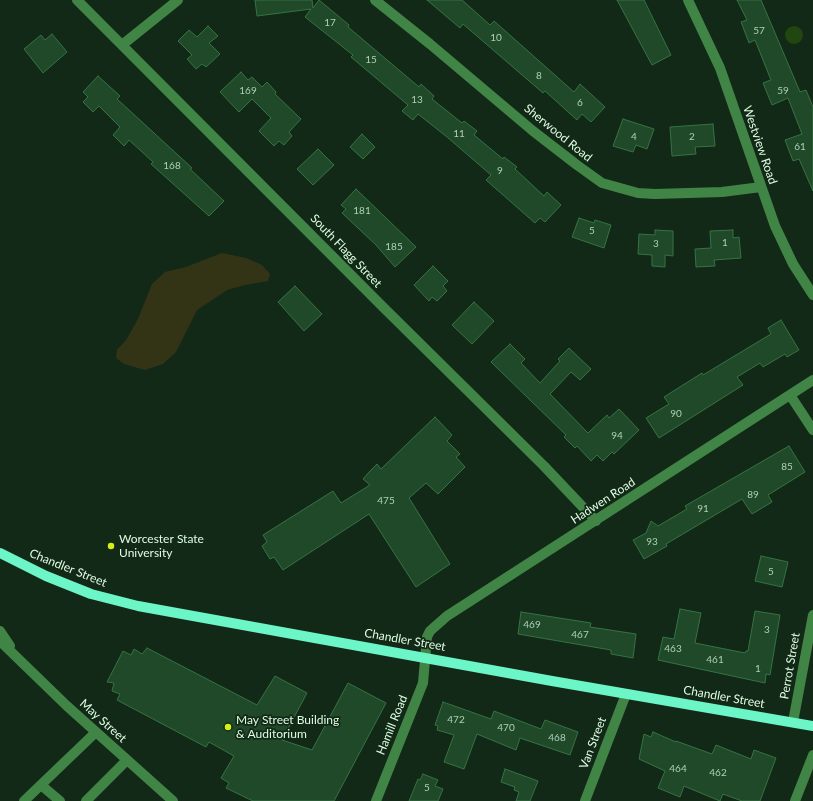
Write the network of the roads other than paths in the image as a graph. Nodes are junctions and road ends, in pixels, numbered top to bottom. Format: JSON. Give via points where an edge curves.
{"nodes":[{"id":1,"x":77,"y":0,"type":"edge"},
{"id":2,"x":178,"y":0,"type":"edge"},
{"id":3,"x":376,"y":0,"type":"edge"},
{"id":4,"x":688,"y":0,"type":"edge"},
{"id":5,"x":122,"y":45,"type":"junction"},
{"id":6,"x":761,"y":187,"type":"junction"},
{"id":7,"x":813,"y":295,"type":"edge"},
{"id":8,"x":813,"y":380,"type":"edge"},
{"id":9,"x":790,"y":395,"type":"junction"},
{"id":10,"x":813,"y":430,"type":"edge"},
{"id":11,"x":596,"y":521,"type":"junction"},
{"id":12,"x":0,"y":553,"type":"edge"},
{"id":13,"x":813,"y":615,"type":"edge"},
{"id":14,"x":0,"y":632,"type":"edge"},
{"id":15,"x":0,"y":641,"type":"edge"},
{"id":16,"x":18,"y":657,"type":"junction"},
{"id":17,"x":425,"y":657,"type":"junction"},
{"id":18,"x":626,"y":694,"type":"junction"},
{"id":19,"x":793,"y":722,"type":"junction"},
{"id":20,"x":813,"y":726,"type":"edge"},
{"id":21,"x":96,"y":732,"type":"junction"},
{"id":22,"x":813,"y":755,"type":"edge"},
{"id":23,"x":127,"y":760,"type":"junction"},
{"id":24,"x":41,"y":785,"type":"junction"},
{"id":25,"x":24,"y":801,"type":"edge"},
{"id":26,"x":60,"y":801,"type":"edge"},
{"id":27,"x":86,"y":801,"type":"edge"},
{"id":28,"x":173,"y":801,"type":"edge"},
{"id":29,"x":376,"y":801,"type":"edge"},
{"id":30,"x":584,"y":801,"type":"edge"},
{"id":31,"x":795,"y":801,"type":"edge"}],
"edges":[{"from":1,"to":5,"type":"street","name":"South Flagg Street"},
{"from":2,"to":5,"type":"street"},
{"from":3,"to":6,"type":"street","name":"Sherwood Road","via":[[533,131],[602,182],[638,193],[654,194],[722,192]]},
{"from":4,"to":6,"type":"street","name":"Westview Road","via":[[720,68]]},
{"from":5,"to":11,"type":"street","name":"South Flagg Street"},
{"from":6,"to":7,"type":"street","name":"Westview Road","via":[[783,244]]},
{"from":8,"to":9,"type":"street","name":"Hadwen Road"},
{"from":9,"to":10,"type":"street"},
{"from":9,"to":11,"type":"street","name":"Hadwen Road"},
{"from":11,"to":17,"type":"street","name":"Hadwen Road","via":[[447,616],[430,631]]},
{"from":12,"to":17,"type":"main road","name":"Chandler Street","via":[[46,576],[85,591],[138,606]]},
{"from":13,"to":19,"type":"street","name":"Perrot Street"},
{"from":14,"to":16,"type":"street","name":"May Street"},
{"from":15,"to":16,"type":"street","name":"May Street"},
{"from":16,"to":21,"type":"street","name":"May Street"},
{"from":17,"to":18,"type":"main road","name":"Chandler Street"},
{"from":17,"to":29,"type":"street","name":"Hamill Road","via":[[423,683]]},
{"from":18,"to":19,"type":"main road","name":"Chandler Street"},
{"from":18,"to":30,"type":"street","name":"Van Street"},
{"from":19,"to":20,"type":"main road","name":"Chandler Street"},
{"from":21,"to":23,"type":"street","name":"May Street"},
{"from":21,"to":24,"type":"street"},
{"from":22,"to":31,"type":"street"},
{"from":23,"to":27,"type":"street"},
{"from":23,"to":28,"type":"street","name":"May Street"},
{"from":24,"to":25,"type":"street"},
{"from":24,"to":26,"type":"street"}]}
